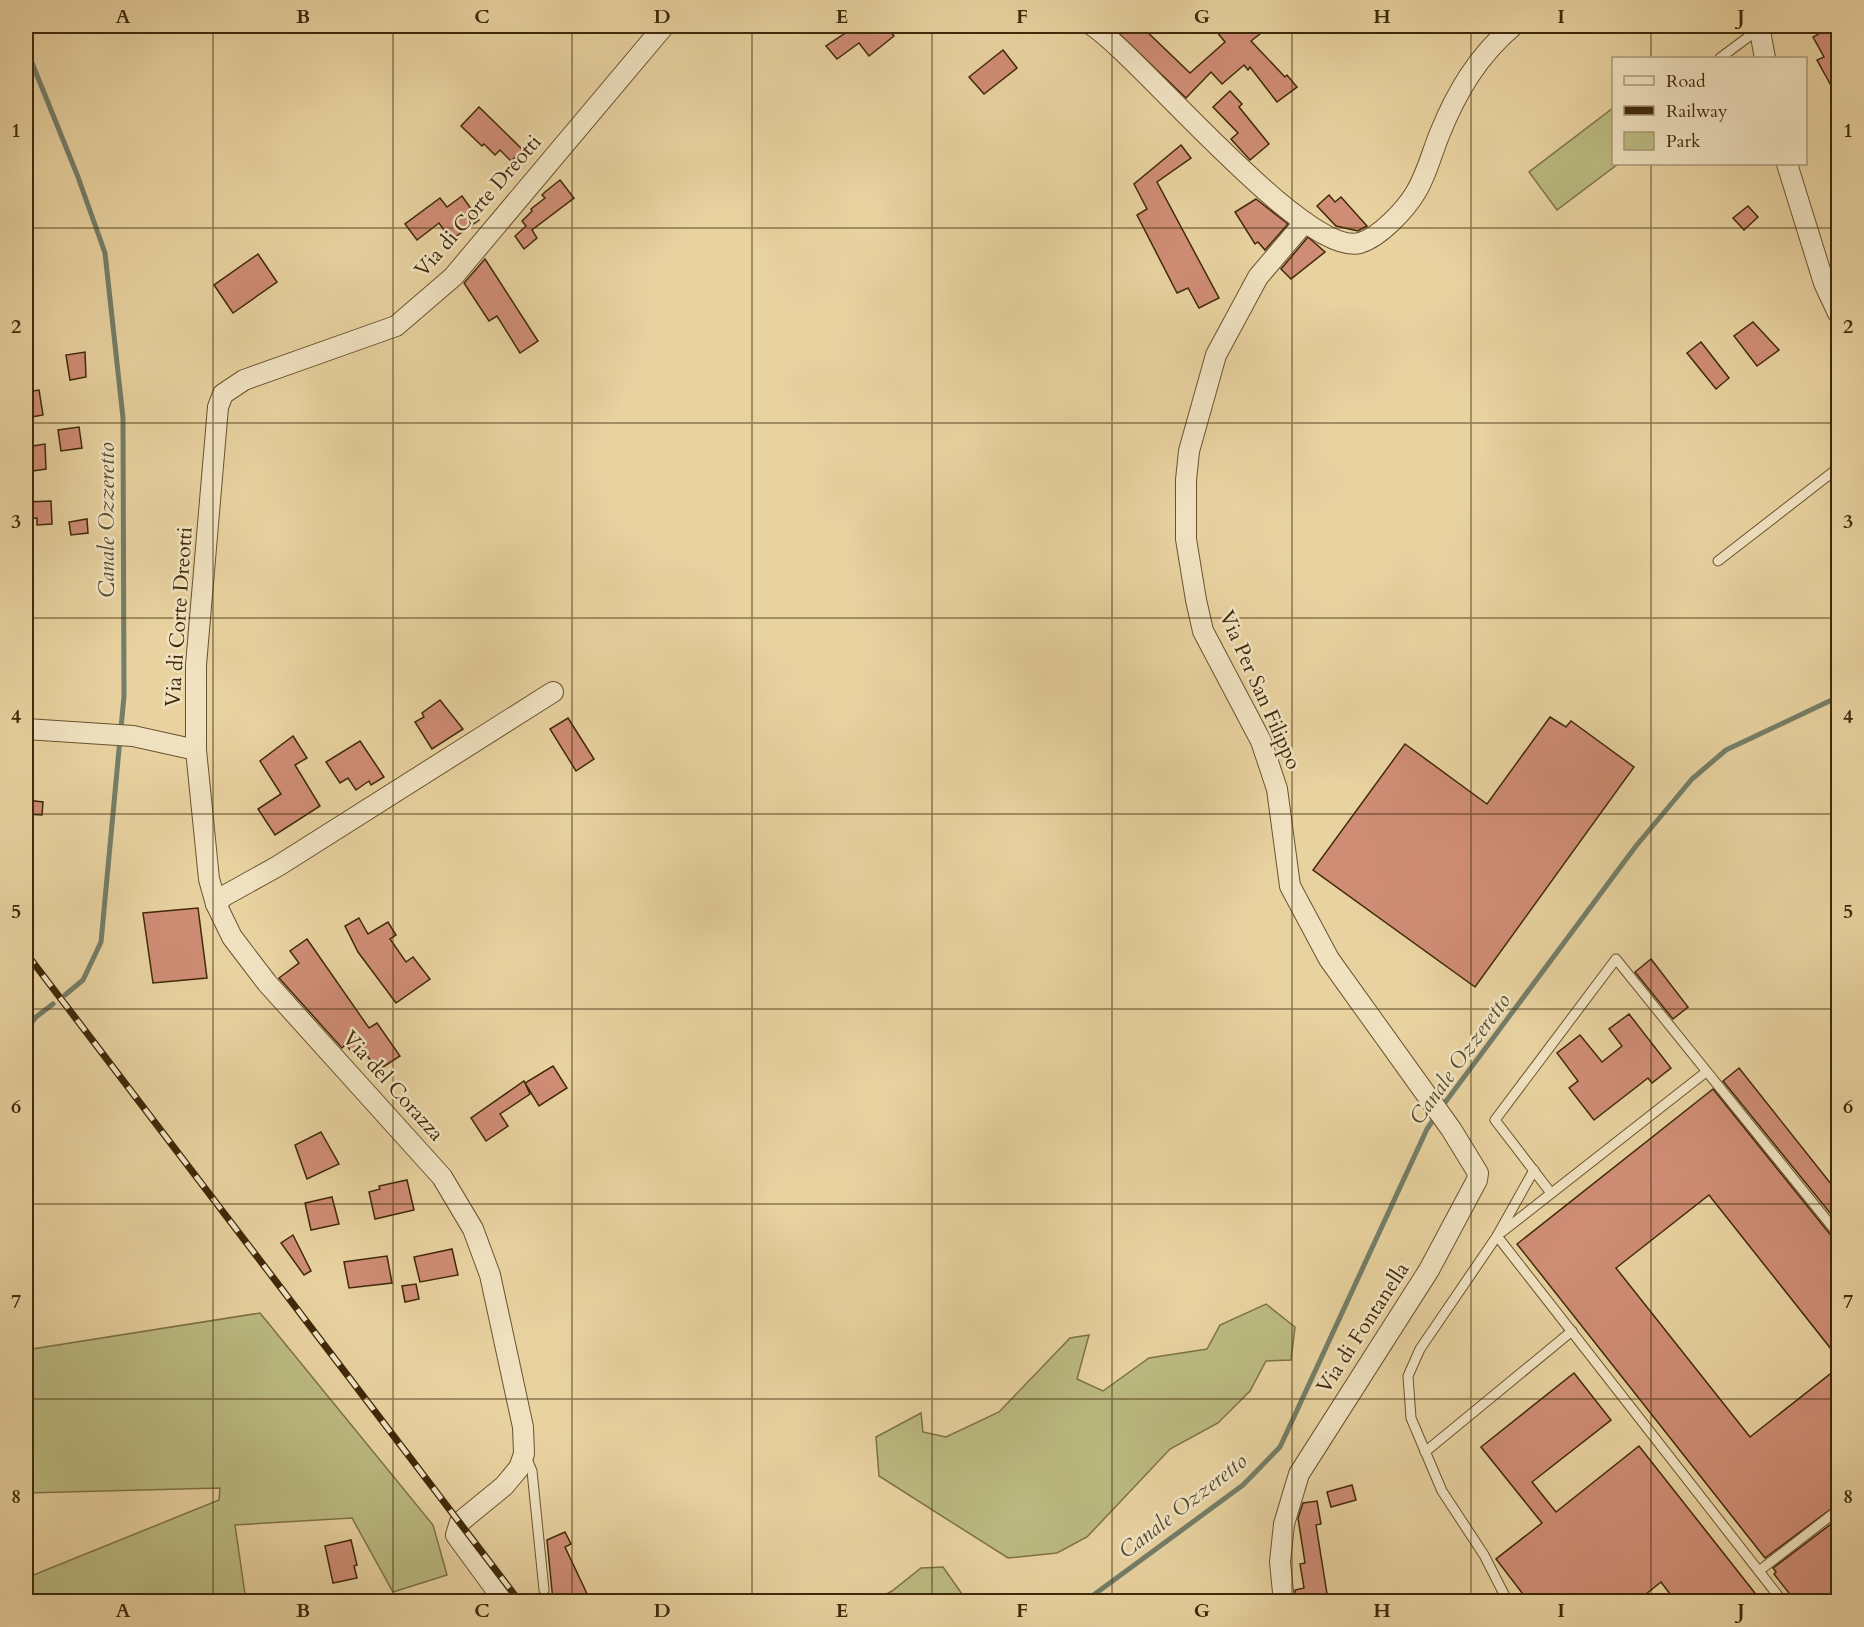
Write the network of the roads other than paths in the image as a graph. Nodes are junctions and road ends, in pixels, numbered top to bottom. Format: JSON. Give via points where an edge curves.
{"nodes":[{"id":1,"x":664,"y":26,"type":"edge"},
{"id":2,"x":1093,"y":26,"type":"edge"},
{"id":3,"x":1513,"y":26,"type":"edge"},
{"id":4,"x":1760,"y":27,"type":"edge"},
{"id":5,"x":1721,"y":57,"type":"edge"},
{"id":6,"x":1765,"y":57,"type":"edge"},
{"id":7,"x":1788,"y":165,"type":"edge"},
{"id":8,"x":1304,"y":223,"type":"junction"},
{"id":9,"x":1839,"y":313,"type":"edge"},
{"id":10,"x":1839,"y":468,"type":"edge"},
{"id":11,"x":1718,"y":561,"type":"dead end"},
{"id":12,"x":552,"y":692,"type":"dead end"},
{"id":13,"x":26,"y":729,"type":"edge"},
{"id":14,"x":196,"y":750,"type":"junction"},
{"id":15,"x":216,"y":904,"type":"junction"},
{"id":16,"x":1706,"y":1072,"type":"junction"},
{"id":17,"x":1425,"y":1096,"type":"joint"},
{"id":18,"x":1533,"y":1170,"type":"junction"},
{"id":19,"x":1551,"y":1193,"type":"junction"},
{"id":20,"x":1839,"y":1234,"type":"edge"},
{"id":21,"x":1497,"y":1236,"type":"junction"},
{"id":22,"x":1572,"y":1331,"type":"junction"},
{"id":23,"x":1425,"y":1452,"type":"junction"},
{"id":24,"x":524,"y":1454,"type":"junction"},
{"id":25,"x":1839,"y":1510,"type":"edge"},
{"id":26,"x":1759,"y":1571,"type":"junction"},
{"id":27,"x":544,"y":1590,"type":"dead end"},
{"id":28,"x":1506,"y":1600,"type":"edge"},
{"id":29,"x":505,"y":1602,"type":"edge"},
{"id":30,"x":1284,"y":1602,"type":"edge"},
{"id":31,"x":1783,"y":1602,"type":"edge"}],
"edges":[{"from":1,"to":14,"type":"street","name":"Via di Corte Dreotti","via":[[453,277],[396,326],[244,380],[223,394],[218,406],[196,665]]},
{"from":2,"to":8,"type":"street"},
{"from":3,"to":8,"type":"street","via":[[1493,43],[1471,71],[1455,98],[1417,191],[1383,229],[1359,243],[1341,241]]},
{"from":4,"to":5,"type":"lane"},
{"from":4,"to":6,"type":"street"},
{"from":7,"to":9,"type":"street","via":[[1824,283]]},
{"from":8,"to":17,"type":"street","name":"Via Per San Filippo","via":[[1258,277],[1216,355],[1189,451],[1186,539],[1203,631],[1261,741],[1277,789],[1290,886],[1329,959]]},
{"from":10,"to":11,"type":"lane"},
{"from":12,"to":15,"type":"street"},
{"from":13,"to":14,"type":"street","via":[[101,732]]},
{"from":14,"to":15,"type":"street","name":"Via del Corazza","via":[[209,879]]},
{"from":15,"to":24,"type":"street","name":"Via del Corazza","via":[[232,938],[267,983],[442,1177],[473,1229],[490,1275],[523,1427]]},
{"from":16,"to":18,"type":"lane","via":[[1616,958],[1496,1120]]},
{"from":16,"to":19,"type":"lane"},
{"from":16,"to":20,"type":"lane"},
{"from":17,"to":30,"type":"street","name":"Via di Fontanella","via":[[1476,1167],[1477,1180],[1429,1270],[1299,1474],[1284,1524],[1280,1562]]},
{"from":18,"to":19,"type":"lane"},
{"from":18,"to":21,"type":"lane"},
{"from":19,"to":21,"type":"lane"},
{"from":21,"to":22,"type":"lane"},
{"from":21,"to":23,"type":"lane","via":[[1420,1349],[1408,1376],[1411,1418]]},
{"from":22,"to":23,"type":"lane"},
{"from":22,"to":26,"type":"lane"},
{"from":23,"to":28,"type":"lane","via":[[1442,1491],[1484,1555]]},
{"from":24,"to":27,"type":"lane","via":[[532,1472]]},
{"from":24,"to":29,"type":"street","via":[[519,1468],[504,1486],[460,1522],[456,1535]]},
{"from":25,"to":26,"type":"lane"},
{"from":26,"to":31,"type":"lane"}]}
